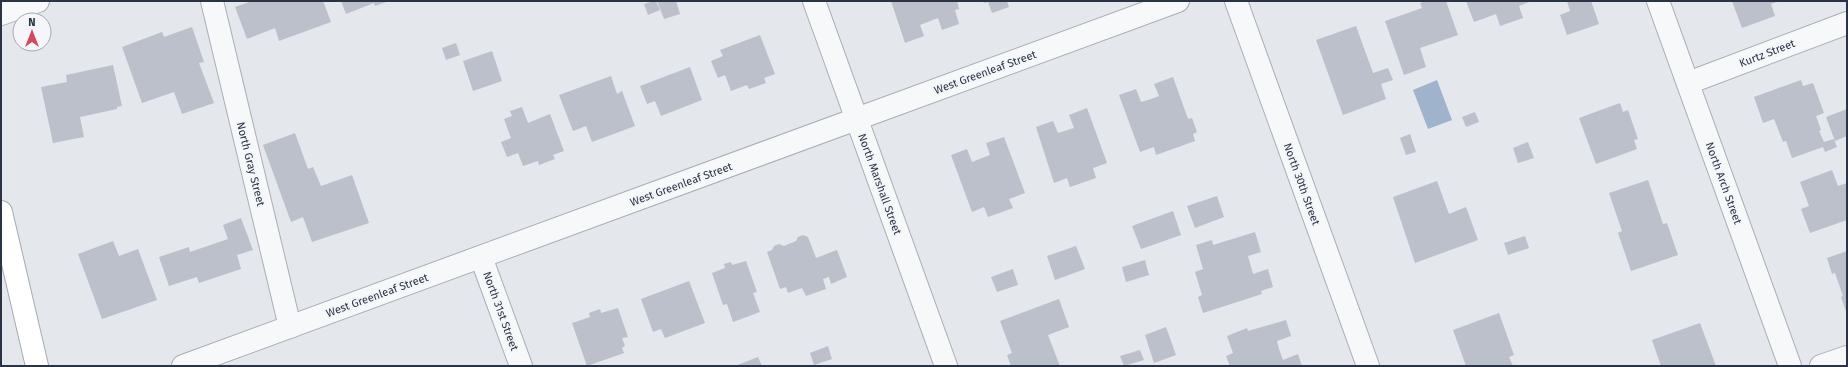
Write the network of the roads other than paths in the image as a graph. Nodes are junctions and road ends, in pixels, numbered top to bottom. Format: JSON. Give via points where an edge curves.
{"nodes":[{"id":1,"x":38,"y":1,"type":"edge"},
{"id":2,"x":212,"y":1,"type":"edge"},
{"id":3,"x":814,"y":1,"type":"edge"},
{"id":4,"x":1178,"y":1,"type":"edge"},
{"id":5,"x":1236,"y":1,"type":"edge"},
{"id":6,"x":1658,"y":1,"type":"edge"},
{"id":7,"x":1,"y":14,"type":"edge"},
{"id":8,"x":1847,"y":23,"type":"edge"},
{"id":9,"x":1688,"y":83,"type":"junction"},
{"id":10,"x":857,"y":119,"type":"junction"},
{"id":11,"x":1,"y":212,"type":"edge"},
{"id":12,"x":482,"y":257,"type":"junction"},
{"id":13,"x":290,"y":327,"type":"junction"},
{"id":14,"x":1847,"y":356,"type":"edge"},
{"id":15,"x":37,"y":366,"type":"edge"},
{"id":16,"x":183,"y":366,"type":"edge"},
{"id":17,"x":521,"y":366,"type":"edge"},
{"id":18,"x":946,"y":366,"type":"edge"},
{"id":19,"x":1368,"y":366,"type":"edge"},
{"id":20,"x":1790,"y":366,"type":"edge"},
{"id":21,"x":1821,"y":366,"type":"edge"}],
"edges":[{"from":1,"to":7,"type":"street"},
{"from":2,"to":13,"type":"street","name":"North Gray Street"},
{"from":3,"to":10,"type":"street","name":"North Marshall Street"},
{"from":4,"to":10,"type":"street","name":"West Greenleaf Street"},
{"from":5,"to":19,"type":"street","name":"North 30th Street"},
{"from":6,"to":9,"type":"street","name":"North Arch Street"},
{"from":8,"to":9,"type":"street","name":"Kurtz Street"},
{"from":9,"to":20,"type":"street","name":"North Arch Street"},
{"from":10,"to":12,"type":"street","name":"West Greenleaf Street"},
{"from":10,"to":18,"type":"street","name":"North Marshall Street"},
{"from":11,"to":15,"type":"main road"},
{"from":12,"to":13,"type":"street","name":"West Greenleaf Street"},
{"from":12,"to":17,"type":"street","name":"North 31st Street"},
{"from":13,"to":16,"type":"street","name":"West Greenleaf Street"},
{"from":14,"to":21,"type":"street"}]}
